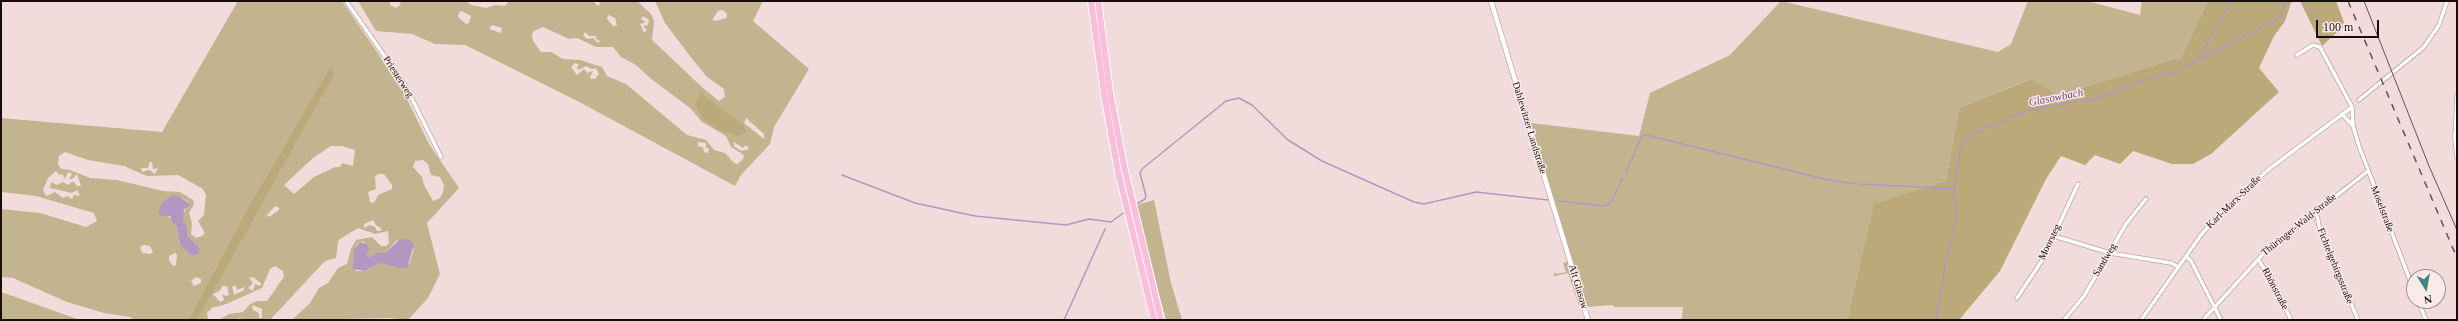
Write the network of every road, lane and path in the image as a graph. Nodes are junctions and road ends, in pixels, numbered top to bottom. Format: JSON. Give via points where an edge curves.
{"nodes":[{"id":1,"x":346,"y":1,"type":"edge"},
{"id":2,"x":1091,"y":1,"type":"edge"},
{"id":3,"x":1098,"y":1,"type":"edge"},
{"id":4,"x":1491,"y":1,"type":"edge"},
{"id":5,"x":2447,"y":1,"type":"edge"},
{"id":6,"x":2297,"y":55,"type":"dead end"},
{"id":7,"x":2457,"y":96,"type":"edge"},
{"id":8,"x":2359,"y":100,"type":"dead end"},
{"id":9,"x":2352,"y":107,"type":"junction"},
{"id":10,"x":2342,"y":114,"type":"junction"},
{"id":11,"x":2352,"y":126,"type":"junction"},
{"id":12,"x":441,"y":157,"type":"dead end"},
{"id":13,"x":2457,"y":157,"type":"edge"},
{"id":14,"x":2368,"y":171,"type":"junction"},
{"id":15,"x":2078,"y":184,"type":"dead end"},
{"id":16,"x":2146,"y":199,"type":"dead end"},
{"id":17,"x":2316,"y":210,"type":"junction"},
{"id":18,"x":2054,"y":236,"type":"junction"},
{"id":19,"x":2110,"y":253,"type":"junction"},
{"id":20,"x":1568,"y":254,"type":"joint"},
{"id":21,"x":2186,"y":256,"type":"junction"},
{"id":22,"x":2258,"y":260,"type":"junction"},
{"id":23,"x":2179,"y":267,"type":"junction"},
{"id":24,"x":2406,"y":270,"type":"edge"},
{"id":25,"x":2017,"y":298,"type":"dead end"},
{"id":26,"x":2214,"y":306,"type":"junction"},
{"id":27,"x":2421,"y":309,"type":"edge"},
{"id":28,"x":1154,"y":320,"type":"edge"},
{"id":29,"x":1161,"y":320,"type":"edge"},
{"id":30,"x":1588,"y":320,"type":"edge"},
{"id":31,"x":2064,"y":320,"type":"edge"},
{"id":32,"x":2141,"y":320,"type":"edge"},
{"id":33,"x":2203,"y":320,"type":"edge"},
{"id":34,"x":2221,"y":320,"type":"edge"},
{"id":35,"x":2291,"y":320,"type":"edge"},
{"id":36,"x":2358,"y":320,"type":"edge"},
{"id":37,"x":2426,"y":320,"type":"edge"}],
"edges":[{"from":1,"to":12,"type":"street","name":"Priesterweg","via":[[405,86]]},
{"from":2,"to":28,"type":"highway","via":[[1107,114],[1124,203]]},
{"from":3,"to":29,"type":"highway","via":[[1111,99],[1131,200]]},
{"from":4,"to":20,"type":"street","name":"Dahlewitzer Landstraße"},
{"from":5,"to":8,"type":"street","via":[[2438,25],[2427,43]]},
{"from":6,"to":9,"type":"street","via":[[2313,46],[2320,47]]},
{"from":7,"to":13,"type":"street"},
{"from":9,"to":10,"type":"street","name":"Karl-Marx-Straße"},
{"from":9,"to":11,"type":"street","name":"Moselstraße"},
{"from":10,"to":11,"type":"street","name":"Moselstraße"},
{"from":10,"to":21,"type":"street","name":"Karl-Marx-Straße","via":[[2240,194],[2205,229]]},
{"from":11,"to":14,"type":"street","name":"Moselstraße"},
{"from":14,"to":17,"type":"street","name":"Thüringer-Wald-Straße"},
{"from":14,"to":24,"type":"street","name":"Moselstraße"},
{"from":15,"to":18,"type":"street","name":"Moorsteg"},
{"from":16,"to":19,"type":"street","name":"Sandweg","via":[[2126,224]]},
{"from":17,"to":22,"type":"street","name":"Thüringer-Wald-Straße"},
{"from":17,"to":36,"type":"street","name":"Fichtelgebirgsstraße","via":[[2319,226]]},
{"from":18,"to":19,"type":"street"},
{"from":18,"to":25,"type":"street","name":"Moorsteg","via":[[2043,259]]},
{"from":19,"to":23,"type":"street","via":[[2171,263]]},
{"from":19,"to":31,"type":"street","name":"Sandweg","via":[[2084,296]]},
{"from":20,"to":30,"type":"street","name":"Alt Glasow"},
{"from":21,"to":23,"type":"street","name":"Karl-Marx-Straße"},
{"from":21,"to":26,"type":"street"},
{"from":22,"to":26,"type":"street","name":"Thüringer-Wald-Straße"},
{"from":22,"to":35,"type":"street","name":"Rhönstraße","via":[[2269,275]]},
{"from":23,"to":32,"type":"street","name":"Karl-Marx-Straße"},
{"from":26,"to":33,"type":"street","name":"Thüringer-Wald-Straße"},
{"from":26,"to":34,"type":"street"},
{"from":27,"to":37,"type":"street"}]}
